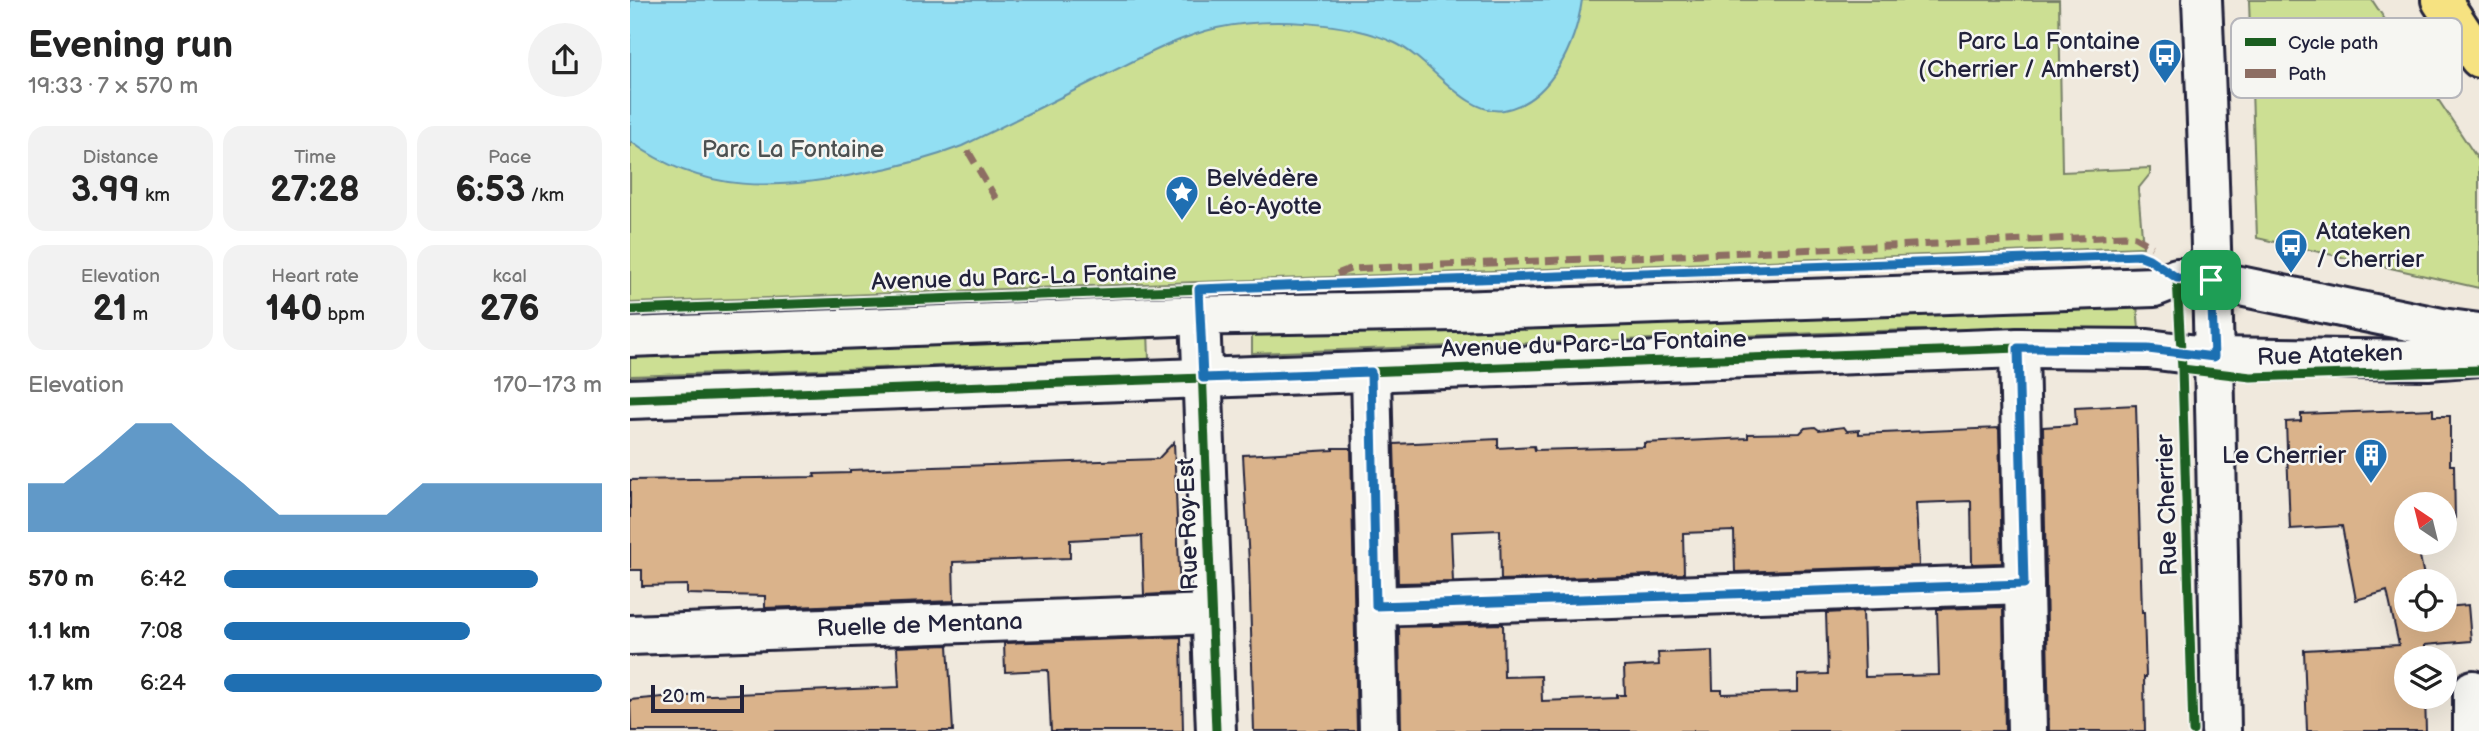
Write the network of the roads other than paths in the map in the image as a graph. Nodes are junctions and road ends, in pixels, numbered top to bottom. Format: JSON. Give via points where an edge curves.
{"nodes":[{"id":1,"x":2202,"y":0,"type":"edge"},
{"id":2,"x":2441,"y":0,"type":"edge"},
{"id":3,"x":2453,"y":18,"type":"edge"},
{"id":4,"x":2462,"y":32,"type":"edge"},
{"id":5,"x":2479,"y":58,"type":"edge"},
{"id":6,"x":2211,"y":280,"type":"junction"},
{"id":7,"x":1200,"y":316,"type":"junction"},
{"id":8,"x":2479,"y":333,"type":"edge"},
{"id":9,"x":630,"y":337,"type":"edge"},
{"id":10,"x":2018,"y":348,"type":"junction"},
{"id":11,"x":2479,"y":356,"type":"edge"},
{"id":12,"x":2214,"y":357,"type":"junction"},
{"id":13,"x":1371,"y":372,"type":"junction"},
{"id":14,"x":1203,"y":378,"type":"junction"},
{"id":15,"x":630,"y":399,"type":"edge"},
{"id":16,"x":2024,"y":584,"type":"junction"},
{"id":17,"x":1376,"y":606,"type":"junction"},
{"id":18,"x":1211,"y":614,"type":"junction"},
{"id":19,"x":630,"y":635,"type":"edge"},
{"id":20,"x":2473,"y":690,"type":"dead end"},
{"id":21,"x":1216,"y":731,"type":"edge"},
{"id":22,"x":1379,"y":731,"type":"edge"},
{"id":23,"x":2027,"y":731,"type":"edge"},
{"id":24,"x":2221,"y":731,"type":"edge"},
{"id":25,"x":2473,"y":731,"type":"edge"}],
"edges":[{"from":1,"to":6,"type":"street","name":"Rue Cherrier"},
{"from":2,"to":3,"type":"main road"},
{"from":4,"to":5,"type":"main road"},
{"from":6,"to":7,"type":"street","name":"Avenue du Parc-La Fontaine","via":[[2177,278],[2154,287]]},
{"from":6,"to":8,"type":"street","name":"Avenue du Parc-La Fontaine"},
{"from":6,"to":12,"type":"street","name":"Rue Cherrier"},
{"from":7,"to":9,"type":"street","name":"Avenue du Parc-La Fontaine"},
{"from":7,"to":14,"type":"street","name":"Rue Roy Est"},
{"from":10,"to":12,"type":"street","name":"Avenue du Parc-La Fontaine","via":[[2148,349]]},
{"from":10,"to":13,"type":"street","name":"Avenue du Parc-La Fontaine"},
{"from":10,"to":16,"type":"street"},
{"from":11,"to":12,"type":"street","name":"Avenue du Parc-La Fontaine","via":[[2428,360]]},
{"from":12,"to":24,"type":"street","name":"Rue Cherrier"},
{"from":13,"to":14,"type":"street","name":"Avenue du Parc-La Fontaine"},
{"from":13,"to":17,"type":"street"},
{"from":14,"to":15,"type":"street","name":"Avenue du Parc-La Fontaine"},
{"from":14,"to":18,"type":"street","name":"Rue Roy Est"},
{"from":16,"to":17,"type":"street"},
{"from":16,"to":23,"type":"street"},
{"from":17,"to":22,"type":"street"},
{"from":18,"to":19,"type":"street","name":"Ruelle de Mentana"},
{"from":18,"to":21,"type":"street","name":"Rue Roy Est"},
{"from":20,"to":25,"type":"street"}]}
